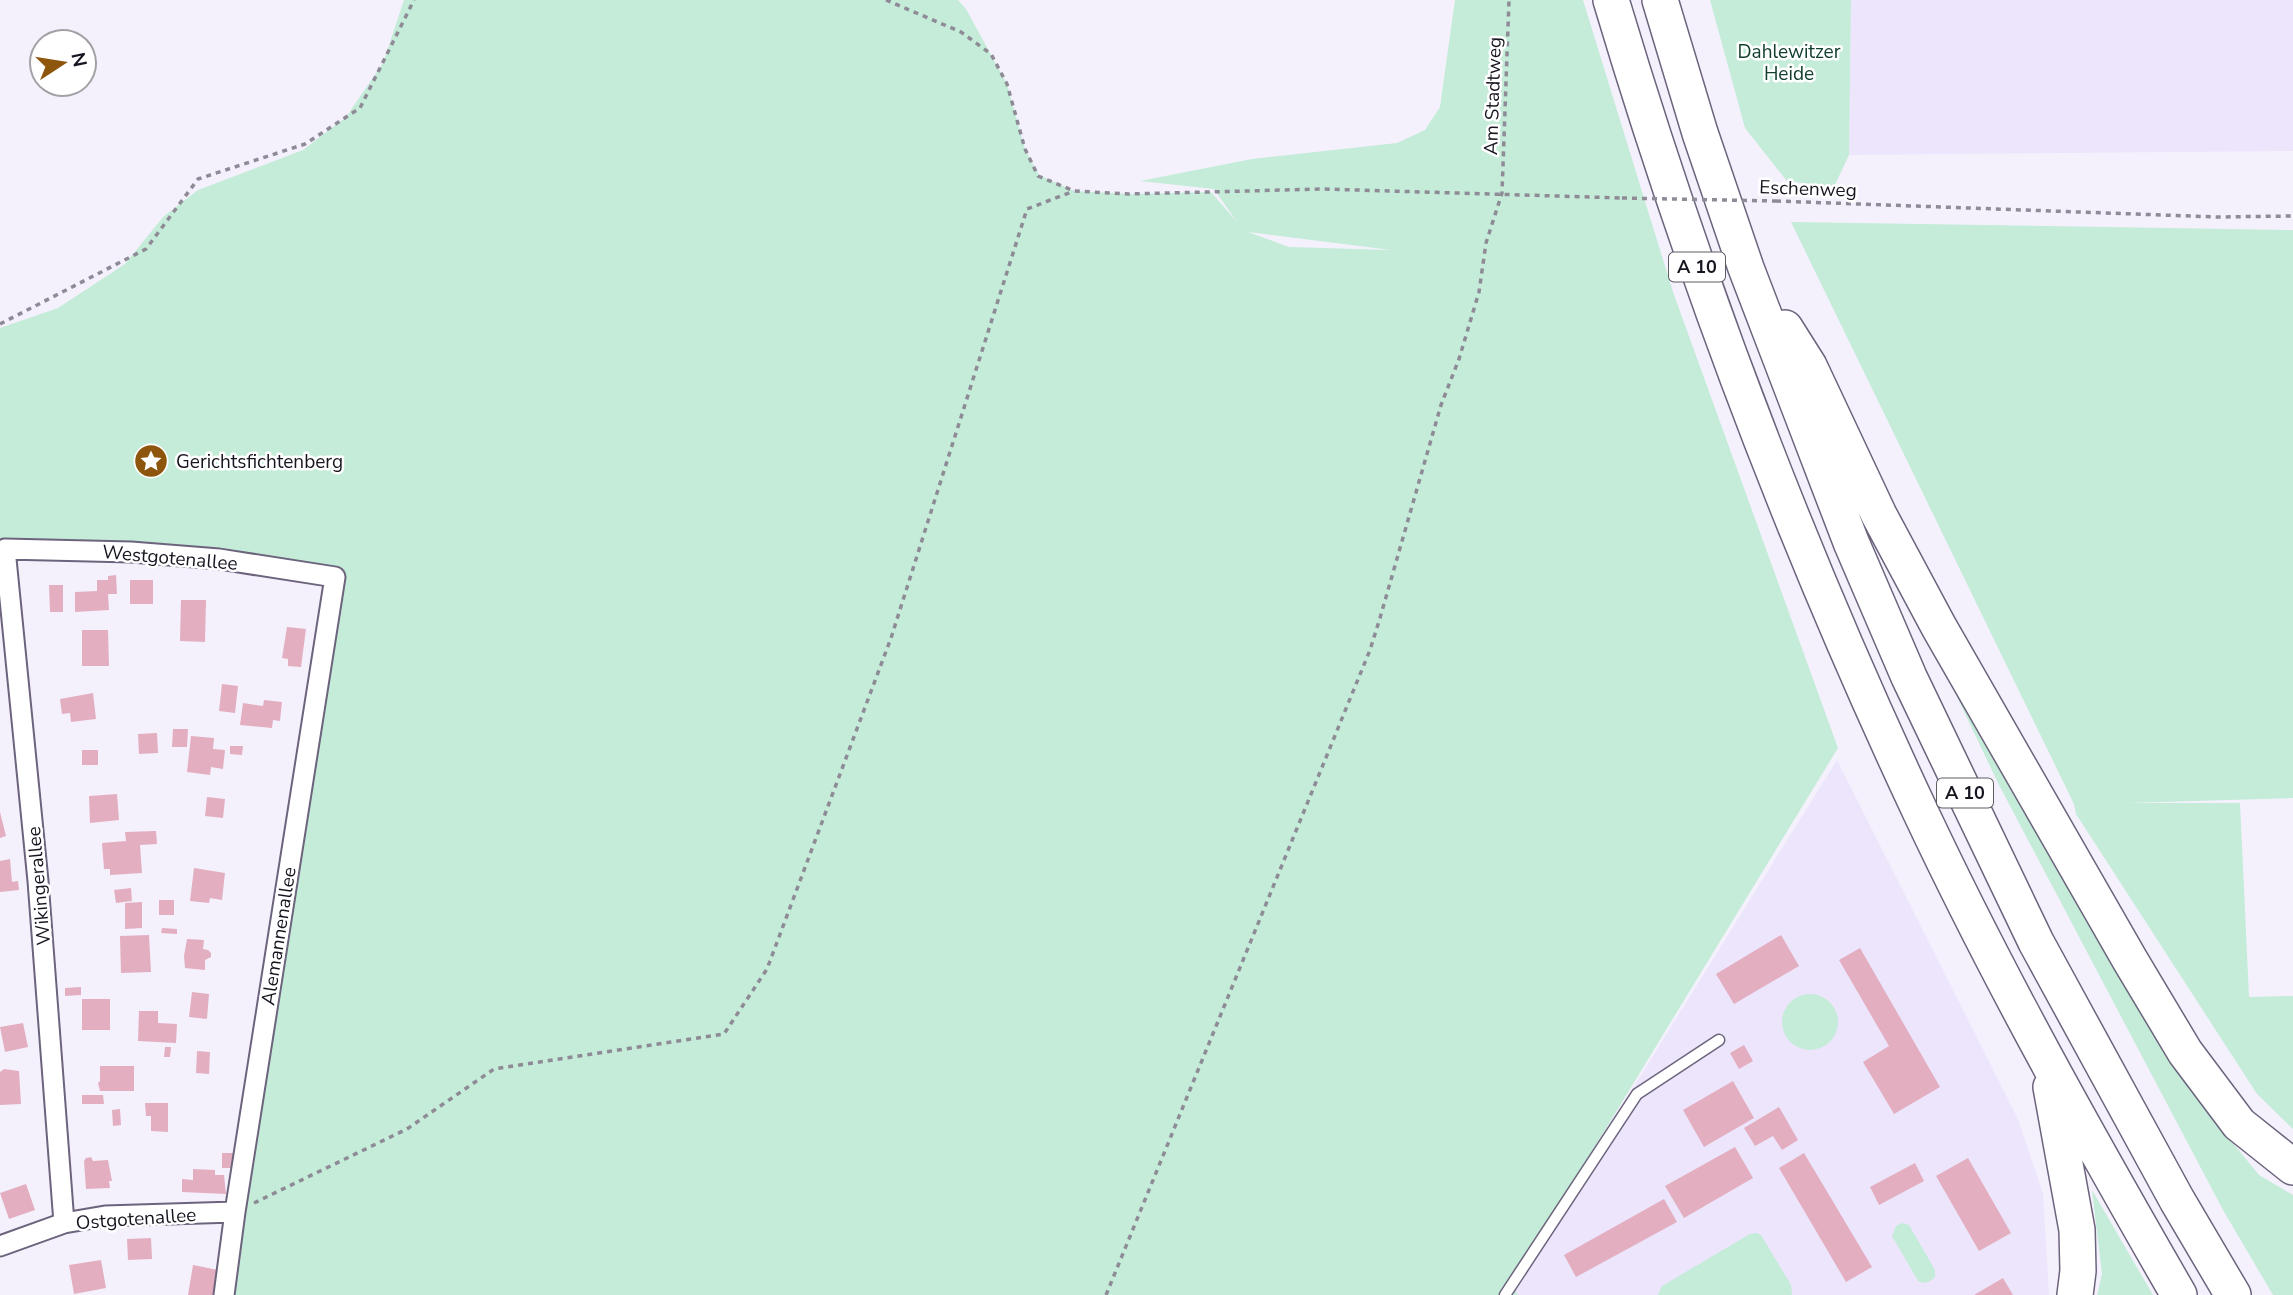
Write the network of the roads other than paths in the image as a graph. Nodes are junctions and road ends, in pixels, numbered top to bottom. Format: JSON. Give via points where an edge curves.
{"nodes":[{"id":1,"x":1611,"y":0,"type":"edge"},
{"id":2,"x":1660,"y":0,"type":"edge"},
{"id":3,"x":1745,"y":268,"type":"junction"},
{"id":4,"x":5,"y":549,"type":"joint"},
{"id":5,"x":335,"y":577,"type":"joint"},
{"id":6,"x":1718,"y":1040,"type":"dead end"},
{"id":7,"x":2047,"y":1063,"type":"junction"},
{"id":8,"x":2293,"y":1167,"type":"edge"},
{"id":9,"x":235,"y":1212,"type":"junction"},
{"id":10,"x":64,"y":1223,"type":"junction"},
{"id":11,"x":0,"y":1246,"type":"edge"},
{"id":12,"x":224,"y":1295,"type":"edge"},
{"id":13,"x":1505,"y":1295,"type":"edge"},
{"id":14,"x":2075,"y":1295,"type":"edge"},
{"id":15,"x":2179,"y":1295,"type":"edge"},
{"id":16,"x":2233,"y":1295,"type":"edge"}],
"edges":[{"from":1,"to":7,"type":"highway","number":"A 10","via":[[1697,269],[1796,530],[1922,814]]},
{"from":2,"to":3,"type":"highway","number":"A 10"},
{"from":3,"to":8,"type":"highway","via":[[1809,366],[1879,516],[1939,627],[2178,1041],[2239,1124]]},
{"from":3,"to":16,"type":"highway","number":"A 10","via":[[1851,542],[1915,690],[2036,942]]},
{"from":4,"to":5,"type":"street","name":"Westgotenallee","via":[[219,559]]},
{"from":4,"to":10,"type":"street","name":"Wikingerallee","via":[[38,881]]},
{"from":5,"to":9,"type":"street","name":"Alemannenallee"},
{"from":6,"to":13,"type":"lane","via":[[1637,1094]]},
{"from":7,"to":14,"type":"highway","via":[[2077,1230]]},
{"from":7,"to":15,"type":"highway","number":"A 10"},
{"from":9,"to":10,"type":"street","name":"Ostgotenallee","via":[[104,1216]]},
{"from":9,"to":12,"type":"street","name":"Alemannenallee"},
{"from":10,"to":11,"type":"street","name":"Ostgotenallee"}]}
